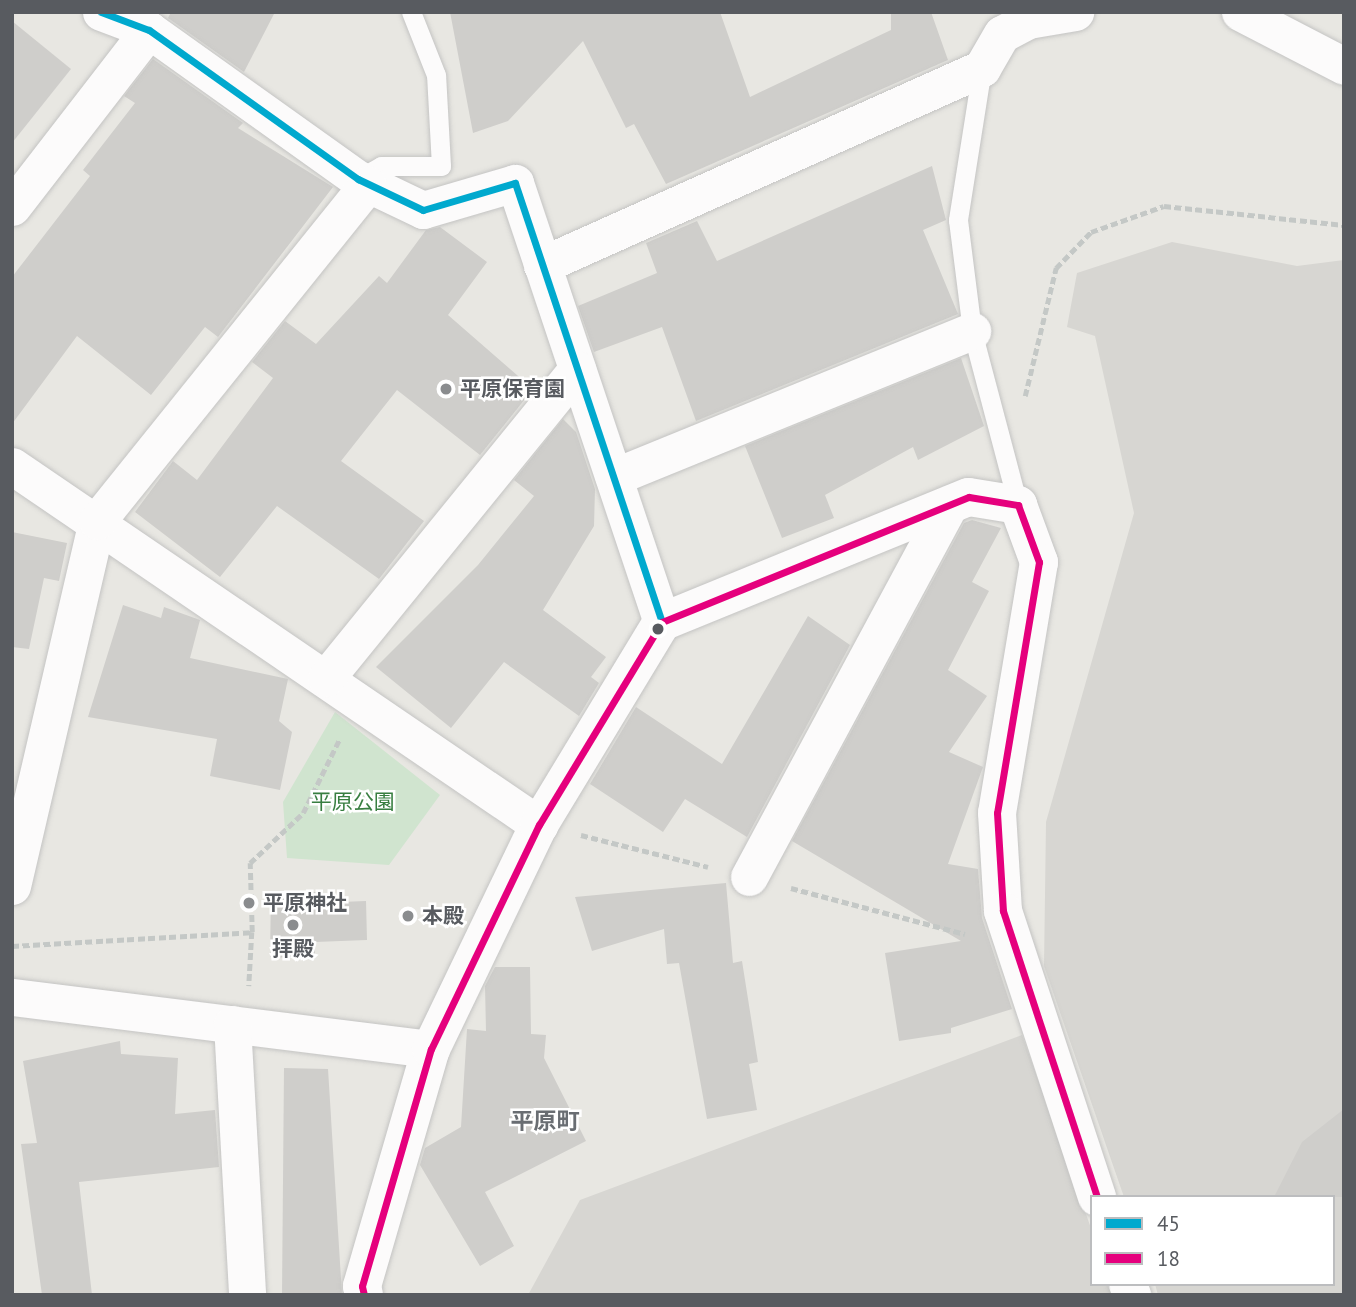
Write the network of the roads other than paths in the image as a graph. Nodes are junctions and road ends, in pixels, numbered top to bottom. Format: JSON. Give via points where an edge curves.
{"nodes":[{"id":1,"x":102,"y":12,"type":"edge"},
{"id":2,"x":411,"y":12,"type":"edge"},
{"id":3,"x":1075,"y":12,"type":"edge"},
{"id":4,"x":1240,"y":12,"type":"edge"},
{"id":5,"x":149,"y":30,"type":"junction"},
{"id":6,"x":1344,"y":66,"type":"edge"},
{"id":7,"x":982,"y":68,"type":"junction"},
{"id":8,"x":363,"y":181,"type":"junction"},
{"id":9,"x":12,"y":207,"type":"edge"},
{"id":10,"x":542,"y":265,"type":"junction"},
{"id":11,"x":972,"y":331,"type":"junction"},
{"id":12,"x":577,"y":369,"type":"junction"},
{"id":13,"x":12,"y":466,"type":"edge"},
{"id":14,"x":614,"y":477,"type":"junction"},
{"id":15,"x":950,"y":505,"type":"junction"},
{"id":16,"x":1018,"y":505,"type":"junction"},
{"id":17,"x":97,"y":521,"type":"junction"},
{"id":18,"x":662,"y":622,"type":"junction"},
{"id":19,"x":326,"y":678,"type":"junction"},
{"id":20,"x":539,"y":824,"type":"junction"},
{"id":21,"x":750,"y":877,"type":"dead end"},
{"id":22,"x":12,"y":886,"type":"edge"},
{"id":23,"x":12,"y":997,"type":"edge"},
{"id":24,"x":232,"y":1024,"type":"junction"},
{"id":25,"x":431,"y":1049,"type":"junction"},
{"id":26,"x":1096,"y":1195,"type":"edge"},
{"id":27,"x":247,"y":1295,"type":"edge"},
{"id":28,"x":365,"y":1295,"type":"edge"}],
"edges":[{"from":1,"to":5,"type":"street"},
{"from":2,"to":8,"type":"lane","via":[[436,75],[441,166],[381,166]]},
{"from":3,"to":7,"type":"street","via":[[1028,20],[1002,34]]},
{"from":4,"to":6,"type":"street"},
{"from":5,"to":8,"type":"street"},
{"from":5,"to":9,"type":"street"},
{"from":7,"to":10,"type":"street"},
{"from":7,"to":11,"type":"lane","via":[[958,220]]},
{"from":8,"to":10,"type":"street","via":[[423,210],[515,183]]},
{"from":8,"to":17,"type":"street"},
{"from":10,"to":12,"type":"street"},
{"from":11,"to":14,"type":"street"},
{"from":11,"to":16,"type":"lane"},
{"from":12,"to":14,"type":"street"},
{"from":12,"to":19,"type":"street"},
{"from":13,"to":17,"type":"street"},
{"from":14,"to":18,"type":"street"},
{"from":15,"to":16,"type":"main road","via":[[969,497]]},
{"from":15,"to":18,"type":"main road"},
{"from":15,"to":21,"type":"street"},
{"from":16,"to":26,"type":"main road","via":[[1039,562],[997,813],[1003,911]]},
{"from":17,"to":19,"type":"street"},
{"from":17,"to":22,"type":"street"},
{"from":18,"to":20,"type":"main road"},
{"from":19,"to":20,"type":"street"},
{"from":20,"to":25,"type":"main road"},
{"from":23,"to":24,"type":"street"},
{"from":24,"to":25,"type":"street"},
{"from":24,"to":27,"type":"street"},
{"from":25,"to":28,"type":"main road","via":[[362,1286]]}]}
